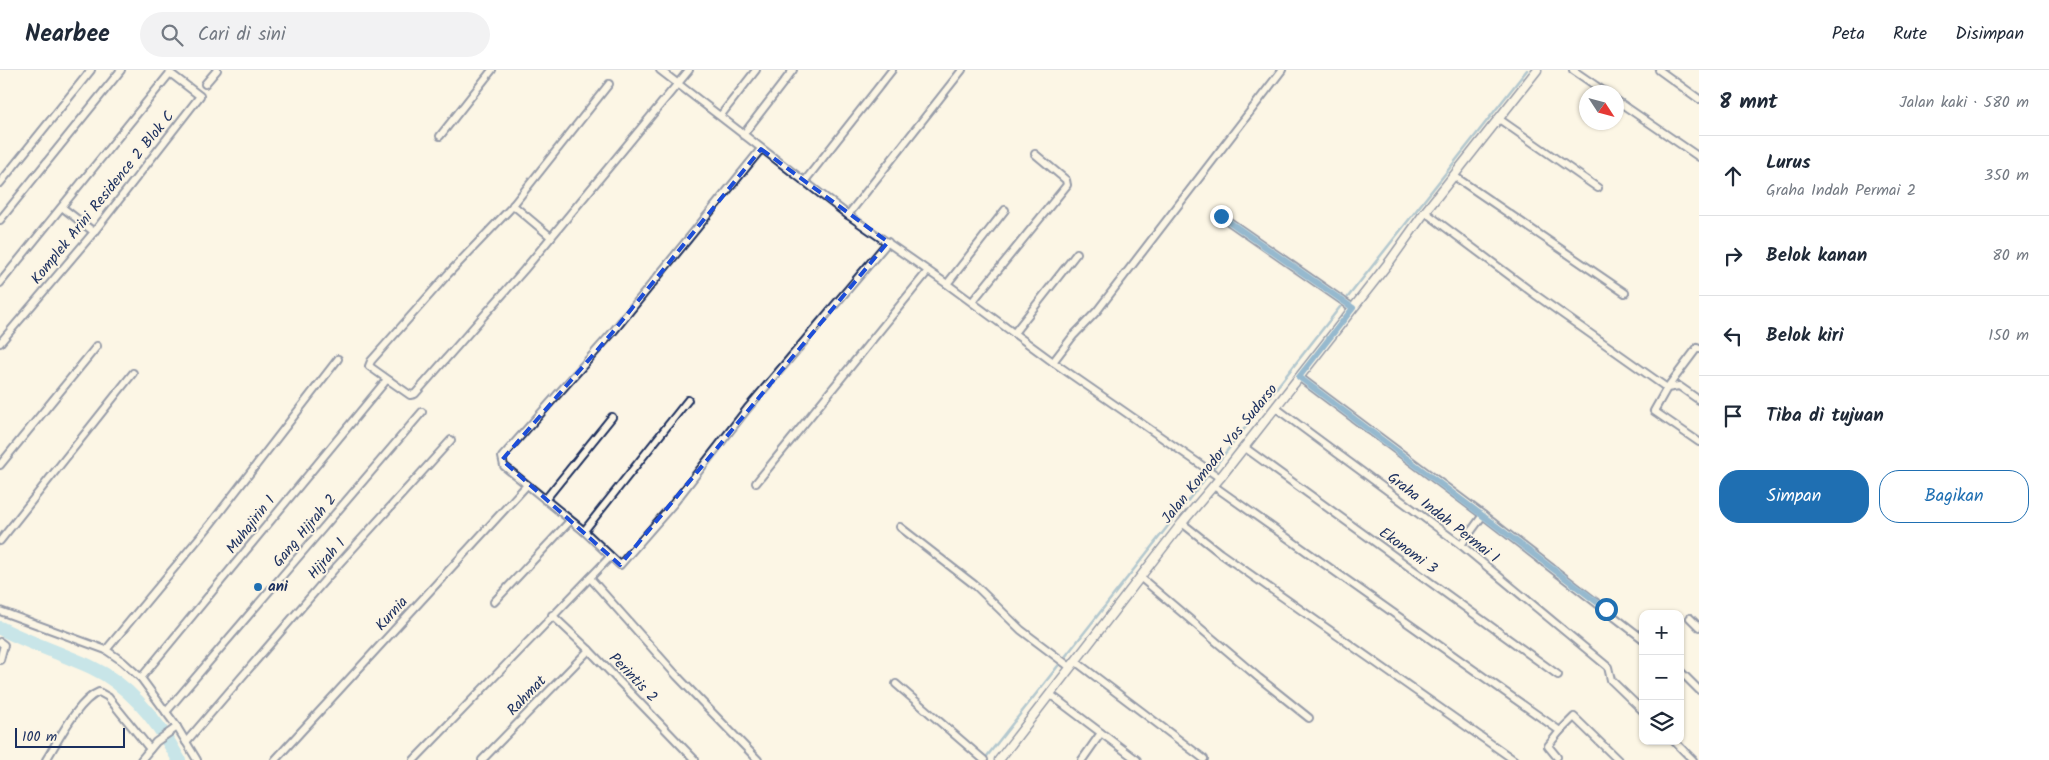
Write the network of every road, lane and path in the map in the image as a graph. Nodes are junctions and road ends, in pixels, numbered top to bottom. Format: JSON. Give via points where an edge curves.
{"nodes":[{"id":1,"x":91,"y":70,"type":"edge"},
{"id":2,"x":121,"y":70,"type":"edge"},
{"id":3,"x":217,"y":70,"type":"edge"},
{"id":4,"x":492,"y":70,"type":"edge"},
{"id":5,"x":660,"y":70,"type":"edge"},
{"id":6,"x":689,"y":70,"type":"edge"},
{"id":7,"x":756,"y":70,"type":"edge"},
{"id":8,"x":793,"y":70,"type":"edge"},
{"id":9,"x":892,"y":70,"type":"edge"},
{"id":10,"x":962,"y":70,"type":"edge"},
{"id":11,"x":1282,"y":70,"type":"edge"},
{"id":12,"x":1537,"y":70,"type":"edge"},
{"id":13,"x":1573,"y":70,"type":"edge"},
{"id":14,"x":1659,"y":70,"type":"edge"},
{"id":15,"x":205,"y":84,"type":"dead end"},
{"id":16,"x":609,"y":84,"type":"dead end"},
{"id":17,"x":678,"y":84,"type":"junction"},
{"id":18,"x":1596,"y":85,"type":"edge"},
{"id":19,"x":1699,"y":99,"type":"edge"},
{"id":20,"x":1624,"y":105,"type":"edge"},
{"id":21,"x":721,"y":116,"type":"junction"},
{"id":22,"x":1499,"y":119,"type":"junction"},
{"id":23,"x":743,"y":135,"type":"junction"},
{"id":24,"x":440,"y":136,"type":"dead end"},
{"id":25,"x":761,"y":149,"type":"junction"},
{"id":26,"x":1035,"y":154,"type":"dead end"},
{"id":27,"x":1699,"y":157,"type":"edge"},
{"id":28,"x":1454,"y":176,"type":"junction"},
{"id":29,"x":804,"y":182,"type":"junction"},
{"id":30,"x":0,"y":183,"type":"edge"},
{"id":31,"x":1598,"y":188,"type":"dead end"},
{"id":32,"x":513,"y":205,"type":"junction"},
{"id":33,"x":63,"y":208,"type":"junction"},
{"id":34,"x":1005,"y":210,"type":"dead end"},
{"id":35,"x":1425,"y":212,"type":"junction"},
{"id":36,"x":848,"y":215,"type":"junction"},
{"id":37,"x":1221,"y":216,"type":"dead end"},
{"id":38,"x":0,"y":220,"type":"edge"},
{"id":39,"x":94,"y":232,"type":"junction"},
{"id":40,"x":551,"y":238,"type":"junction"},
{"id":41,"x":888,"y":242,"type":"junction"},
{"id":42,"x":1076,"y":253,"type":"dead end"},
{"id":43,"x":928,"y":272,"type":"junction"},
{"id":44,"x":0,"y":283,"type":"edge"},
{"id":45,"x":947,"y":284,"type":"junction"},
{"id":46,"x":1625,"y":293,"type":"dead end"},
{"id":47,"x":972,"y":302,"type":"junction"},
{"id":48,"x":1353,"y":308,"type":"junction"},
{"id":49,"x":1014,"y":334,"type":"junction"},
{"id":50,"x":0,"y":343,"type":"edge"},
{"id":51,"x":97,"y":346,"type":"dead end"},
{"id":52,"x":1699,"y":350,"type":"edge"},
{"id":53,"x":338,"y":359,"type":"dead end"},
{"id":54,"x":1053,"y":362,"type":"junction"},
{"id":55,"x":133,"y":373,"type":"dead end"},
{"id":56,"x":1299,"y":377,"type":"junction"},
{"id":57,"x":390,"y":381,"type":"junction"},
{"id":58,"x":1668,"y":388,"type":"junction"},
{"id":59,"x":688,"y":400,"type":"dead end"},
{"id":60,"x":1699,"y":400,"type":"edge"},
{"id":61,"x":1276,"y":408,"type":"junction"},
{"id":62,"x":422,"y":412,"type":"dead end"},
{"id":63,"x":612,"y":417,"type":"dead end"},
{"id":64,"x":450,"y":440,"type":"dead end"},
{"id":65,"x":1699,"y":442,"type":"edge"},
{"id":66,"x":1244,"y":447,"type":"junction"},
{"id":67,"x":0,"y":466,"type":"edge"},
{"id":68,"x":1218,"y":476,"type":"junction"},
{"id":69,"x":756,"y":483,"type":"dead end"},
{"id":70,"x":527,"y":485,"type":"junction"},
{"id":71,"x":1214,"y":486,"type":"junction"},
{"id":72,"x":545,"y":500,"type":"junction"},
{"id":73,"x":1483,"y":515,"type":"junction"},
{"id":74,"x":570,"y":521,"type":"junction"},
{"id":75,"x":1182,"y":523,"type":"junction"},
{"id":76,"x":900,"y":526,"type":"dead end"},
{"id":77,"x":584,"y":531,"type":"junction"},
{"id":78,"x":0,"y":541,"type":"edge"},
{"id":79,"x":1460,"y":545,"type":"junction"},
{"id":80,"x":610,"y":557,"type":"junction"},
{"id":81,"x":1140,"y":577,"type":"junction"},
{"id":82,"x":590,"y":578,"type":"junction"},
{"id":83,"x":494,"y":602,"type":"dead end"},
{"id":84,"x":0,"y":611,"type":"edge"},
{"id":85,"x":552,"y":615,"type":"junction"},
{"id":86,"x":1690,"y":618,"type":"dead end"},
{"id":87,"x":1699,"y":627,"type":"edge"},
{"id":88,"x":1639,"y":636,"type":"edge"},
{"id":89,"x":0,"y":642,"type":"edge"},
{"id":90,"x":106,"y":650,"type":"junction"},
{"id":91,"x":589,"y":650,"type":"junction"},
{"id":92,"x":0,"y":660,"type":"edge"},
{"id":93,"x":1070,"y":663,"type":"junction"},
{"id":94,"x":1558,"y":675,"type":"dead end"},
{"id":95,"x":1684,"y":675,"type":"edge"},
{"id":96,"x":141,"y":678,"type":"junction"},
{"id":97,"x":896,"y":684,"type":"dead end"},
{"id":98,"x":1699,"y":690,"type":"edge"},
{"id":99,"x":1051,"y":695,"type":"junction"},
{"id":100,"x":1639,"y":707,"type":"edge"},
{"id":101,"x":166,"y":712,"type":"junction"},
{"id":102,"x":1310,"y":718,"type":"dead end"},
{"id":103,"x":177,"y":727,"type":"junction"},
{"id":104,"x":1560,"y":731,"type":"junction"},
{"id":105,"x":1101,"y":733,"type":"junction"},
{"id":106,"x":186,"y":742,"type":"junction"},
{"id":107,"x":1678,"y":745,"type":"edge"},
{"id":108,"x":150,"y":749,"type":"junction"},
{"id":109,"x":1557,"y":757,"type":"dead end"},
{"id":110,"x":981,"y":758,"type":"edge"},
{"id":111,"x":1204,"y":758,"type":"dead end"},
{"id":112,"x":46,"y":760,"type":"edge"},
{"id":113,"x":141,"y":760,"type":"edge"},
{"id":114,"x":197,"y":760,"type":"edge"},
{"id":115,"x":275,"y":760,"type":"edge"},
{"id":116,"x":414,"y":760,"type":"edge"},
{"id":117,"x":482,"y":760,"type":"edge"},
{"id":118,"x":695,"y":760,"type":"edge"},
{"id":119,"x":758,"y":760,"type":"edge"},
{"id":120,"x":999,"y":760,"type":"edge"},
{"id":121,"x":1082,"y":760,"type":"edge"},
{"id":122,"x":1137,"y":760,"type":"edge"},
{"id":123,"x":1514,"y":760,"type":"edge"},
{"id":124,"x":1618,"y":760,"type":"edge"},
{"id":125,"x":1693,"y":760,"type":"edge"}],
"edges":[{"from":1,"to":30,"type":"street"},
{"from":2,"to":38,"type":"street"},
{"from":3,"to":15,"type":"street"},
{"from":4,"to":24,"type":"street"},
{"from":5,"to":17,"type":"street"},
{"from":6,"to":17,"type":"street"},
{"from":7,"to":21,"type":"street"},
{"from":8,"to":23,"type":"street"},
{"from":9,"to":29,"type":"street"},
{"from":10,"to":36,"type":"street"},
{"from":11,"to":54,"type":"street","via":[[1097,311]]},
{"from":12,"to":22,"type":"street","name":"Jalan Komodor Yos Sudarso"},
{"from":13,"to":18,"type":"street"},
{"from":14,"to":19,"type":"street"},
{"from":16,"to":32,"type":"street"},
{"from":17,"to":21,"type":"street"},
{"from":17,"to":40,"type":"street"},
{"from":20,"to":27,"type":"street"},
{"from":21,"to":23,"type":"street"},
{"from":22,"to":28,"type":"street","name":"Jalan Komodor Yos Sudarso"},
{"from":22,"to":31,"type":"street"},
{"from":23,"to":25,"type":"street"},
{"from":25,"to":29,"type":"street"},
{"from":25,"to":70,"type":"street","via":[[612,334],[502,458],[504,466]]},
{"from":26,"to":47,"type":"street","via":[[1067,184]]},
{"from":28,"to":35,"type":"street","name":"Jalan Komodor Yos Sudarso"},
{"from":28,"to":46,"type":"street"},
{"from":29,"to":36,"type":"street"},
{"from":32,"to":40,"type":"street"},
{"from":32,"to":57,"type":"street","via":[[371,361],[370,366]]},
{"from":33,"to":39,"type":"street"},
{"from":33,"to":39,"type":"street","name":"Komplek Arini Residence 2 Blok C","via":[[170,73],[200,96]]},
{"from":33,"to":44,"type":"street"},
{"from":34,"to":45,"type":"street"},
{"from":35,"to":48,"type":"street","name":"Jalan Komodor Yos Sudarso"},
{"from":35,"to":58,"type":"street"},
{"from":36,"to":41,"type":"street"},
{"from":37,"to":48,"type":"street"},
{"from":39,"to":50,"type":"street","name":"Komplek Arini Residence 2 Blok C"},
{"from":40,"to":57,"type":"street","via":[[415,394],[410,396]]},
{"from":41,"to":43,"type":"street"},
{"from":41,"to":80,"type":"street","via":[[620,565]]},
{"from":42,"to":49,"type":"street"},
{"from":43,"to":45,"type":"street"},
{"from":43,"to":69,"type":"street"},
{"from":45,"to":47,"type":"street"},
{"from":47,"to":49,"type":"street"},
{"from":48,"to":56,"type":"street","name":"Jalan Komodor Yos Sudarso"},
{"from":49,"to":54,"type":"street"},
{"from":51,"to":67,"type":"street"},
{"from":52,"to":58,"type":"street","via":[[1697,348]]},
{"from":53,"to":90,"type":"street","via":[[209,526]]},
{"from":54,"to":68,"type":"street"},
{"from":55,"to":78,"type":"street"},
{"from":56,"to":61,"type":"street","name":"Jalan Komodor Yos Sudarso"},
{"from":56,"to":73,"type":"street"},
{"from":57,"to":96,"type":"street","name":"Muhajirin 1","via":[[385,381]]},
{"from":58,"to":60,"type":"street","via":[[1679,386]]},
{"from":58,"to":65,"type":"street","via":[[1654,410]]},
{"from":59,"to":77,"type":"street"},
{"from":61,"to":66,"type":"street","name":"Jalan Komodor Yos Sudarso"},
{"from":61,"to":79,"type":"street","name":"Graha Indah Permai 1"},
{"from":62,"to":101,"type":"street","name":"Gang Hijrah 2"},
{"from":63,"to":72,"type":"street"},
{"from":64,"to":106,"type":"street","name":"Hijrah 1","via":[[336,566]]},
{"from":66,"to":68,"type":"street","name":"Jalan Komodor Yos Sudarso"},
{"from":66,"to":94,"type":"street","name":"Ekonomi 3"},
{"from":68,"to":71,"type":"street","name":"Jalan Komodor Yos Sudarso"},
{"from":70,"to":72,"type":"street"},
{"from":70,"to":115,"type":"street","name":"Kurnia"},
{"from":71,"to":75,"type":"street","name":"Jalan Komodor Yos Sudarso"},
{"from":71,"to":104,"type":"street"},
{"from":72,"to":74,"type":"street"},
{"from":73,"to":79,"type":"street"},
{"from":73,"to":88,"type":"street"},
{"from":74,"to":77,"type":"street"},
{"from":74,"to":83,"type":"street"},
{"from":75,"to":81,"type":"street","name":"Jalan Komodor Yos Sudarso"},
{"from":75,"to":123,"type":"street"},
{"from":76,"to":93,"type":"street","via":[[976,586],[1021,630]]},
{"from":77,"to":80,"type":"street"},
{"from":79,"to":100,"type":"street","name":"Graha Indah Permai 1","via":[[1608,667],[1611,680]]},
{"from":80,"to":82,"type":"street"},
{"from":81,"to":93,"type":"street","name":"Jalan Komodor Yos Sudarso"},
{"from":81,"to":102,"type":"street"},
{"from":82,"to":85,"type":"street"},
{"from":82,"to":119,"type":"street","via":[[677,676]]},
{"from":84,"to":90,"type":"street"},
{"from":85,"to":91,"type":"street","name":"Perintis 2"},
{"from":85,"to":116,"type":"street"},
{"from":86,"to":87,"type":"street"},
{"from":89,"to":92,"type":"street","via":[[4,645]]},
{"from":90,"to":96,"type":"street"},
{"from":91,"to":117,"type":"street","name":"Rahmat"},
{"from":91,"to":118,"type":"street","name":"Perintis 2"},
{"from":93,"to":99,"type":"street","name":"Jalan Komodor Yos Sudarso"},
{"from":93,"to":111,"type":"street"},
{"from":95,"to":98,"type":"street"},
{"from":96,"to":101,"type":"street"},
{"from":97,"to":110,"type":"street"},
{"from":99,"to":105,"type":"street"},
{"from":99,"to":120,"type":"street","name":"Jalan Komodor Yos Sudarso"},
{"from":101,"to":103,"type":"street"},
{"from":103,"to":106,"type":"street"},
{"from":103,"to":108,"type":"street"},
{"from":104,"to":109,"type":"street","via":[[1548,746]]},
{"from":104,"to":124,"type":"street","via":[[1574,717]]},
{"from":105,"to":121,"type":"street"},
{"from":105,"to":122,"type":"street"},
{"from":106,"to":114,"type":"street"},
{"from":107,"to":125,"type":"street"},
{"from":108,"to":112,"type":"street","via":[[108,697],[99,692],[92,695],[75,715]]},
{"from":108,"to":113,"type":"street"}]}
